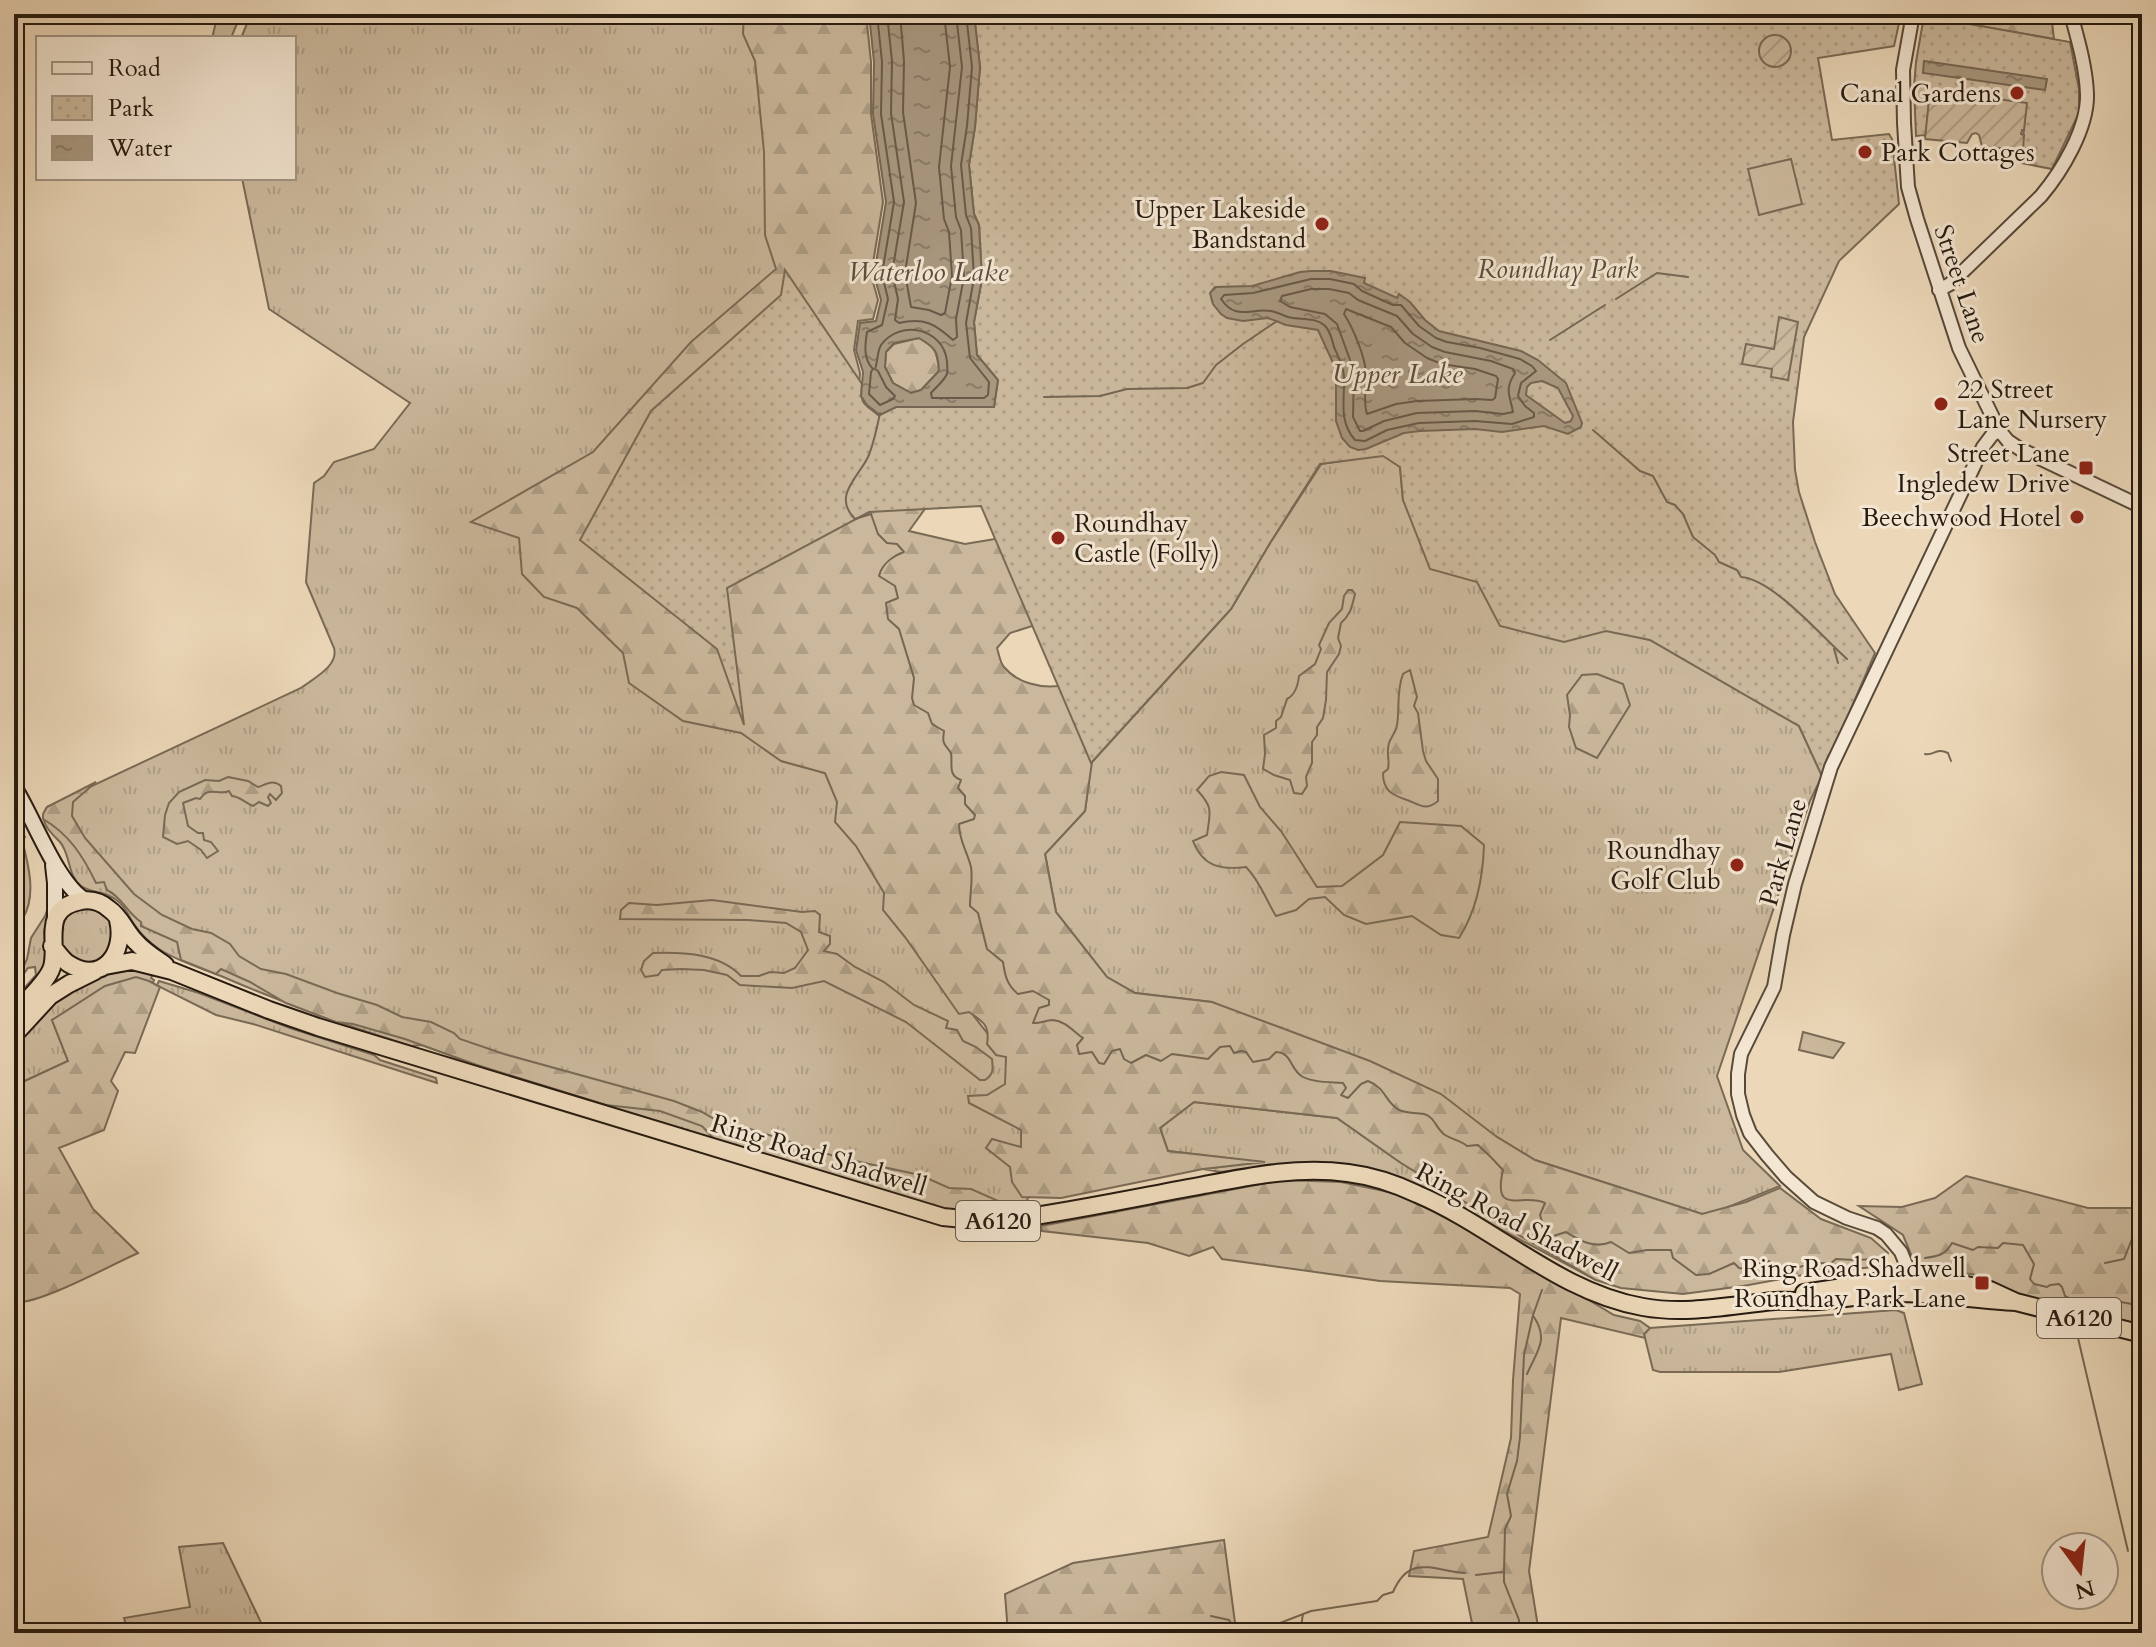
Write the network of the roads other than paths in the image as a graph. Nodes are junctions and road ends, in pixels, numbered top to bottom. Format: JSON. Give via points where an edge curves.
{"nodes":[{"id":1,"x":1913,"y":14,"type":"edge"},
{"id":2,"x":2071,"y":14,"type":"edge"},
{"id":3,"x":1939,"y":290,"type":"junction"},
{"id":4,"x":1999,"y":430,"type":"junction"},
{"id":5,"x":2142,"y":507,"type":"edge"},
{"id":6,"x":14,"y":787,"type":"edge"},
{"id":7,"x":52,"y":860,"type":"junction"},
{"id":8,"x":87,"y":901,"type":"junction"},
{"id":9,"x":117,"y":916,"type":"junction"},
{"id":10,"x":55,"y":921,"type":"junction"},
{"id":11,"x":52,"y":946,"type":"junction"},
{"id":12,"x":102,"y":967,"type":"junction"},
{"id":13,"x":172,"y":971,"type":"junction"},
{"id":14,"x":14,"y":1014,"type":"edge"},
{"id":15,"x":14,"y":1035,"type":"edge"},
{"id":16,"x":1910,"y":1286,"type":"junction"},
{"id":17,"x":2142,"y":1334,"type":"edge"}],
"edges":[{"from":1,"to":3,"type":"street","name":"Street Lane","via":[[1903,70],[1908,187]]},
{"from":2,"to":3,"type":"street","via":[[2087,96],[2071,150],[2041,196]]},
{"from":3,"to":4,"type":"street","name":"Street Lane","via":[[1959,348]]},
{"from":4,"to":5,"type":"street","name":"Street Lane","via":[[2020,449]]},
{"from":4,"to":16,"type":"street","name":"Park Lane","via":[[1983,447],[1831,767],[1795,884],[1774,987],[1741,1054],[1738,1074],[1740,1105],[1750,1133],[1814,1202],[1877,1228],[1892,1242],[1901,1252]]},
{"from":6,"to":7,"type":"main road"},
{"from":7,"to":8,"type":"main road"},
{"from":7,"to":10,"type":"main road"},
{"from":8,"to":9,"type":"highway"},
{"from":8,"to":10,"type":"highway","via":[[65,907]]},
{"from":9,"to":12,"type":"highway","via":[[120,944]]},
{"from":9,"to":13,"type":"highway","name":"Ring Road Shadwell","number":"A6120","via":[[136,943]]},
{"from":10,"to":11,"type":"highway"},
{"from":11,"to":12,"type":"highway","via":[[70,965]]},
{"from":11,"to":14,"type":"highway","via":[[49,974]]},
{"from":12,"to":13,"type":"highway","name":"Ring Road Shadwell","number":"A6120","via":[[132,961]]},
{"from":12,"to":15,"type":"highway","number":"A6120","via":[[50,996]]},
{"from":13,"to":16,"type":"highway","name":"Ring Road Shadwell","number":"A6120","via":[[318,1027],[943,1217],[1008,1220],[1262,1174],[1347,1173],[1418,1194],[1567,1280],[1617,1302],[1688,1310],[1778,1301],[1813,1291]]},
{"from":16,"to":17,"type":"highway","number":"A6120","via":[[2016,1302]]}]}
